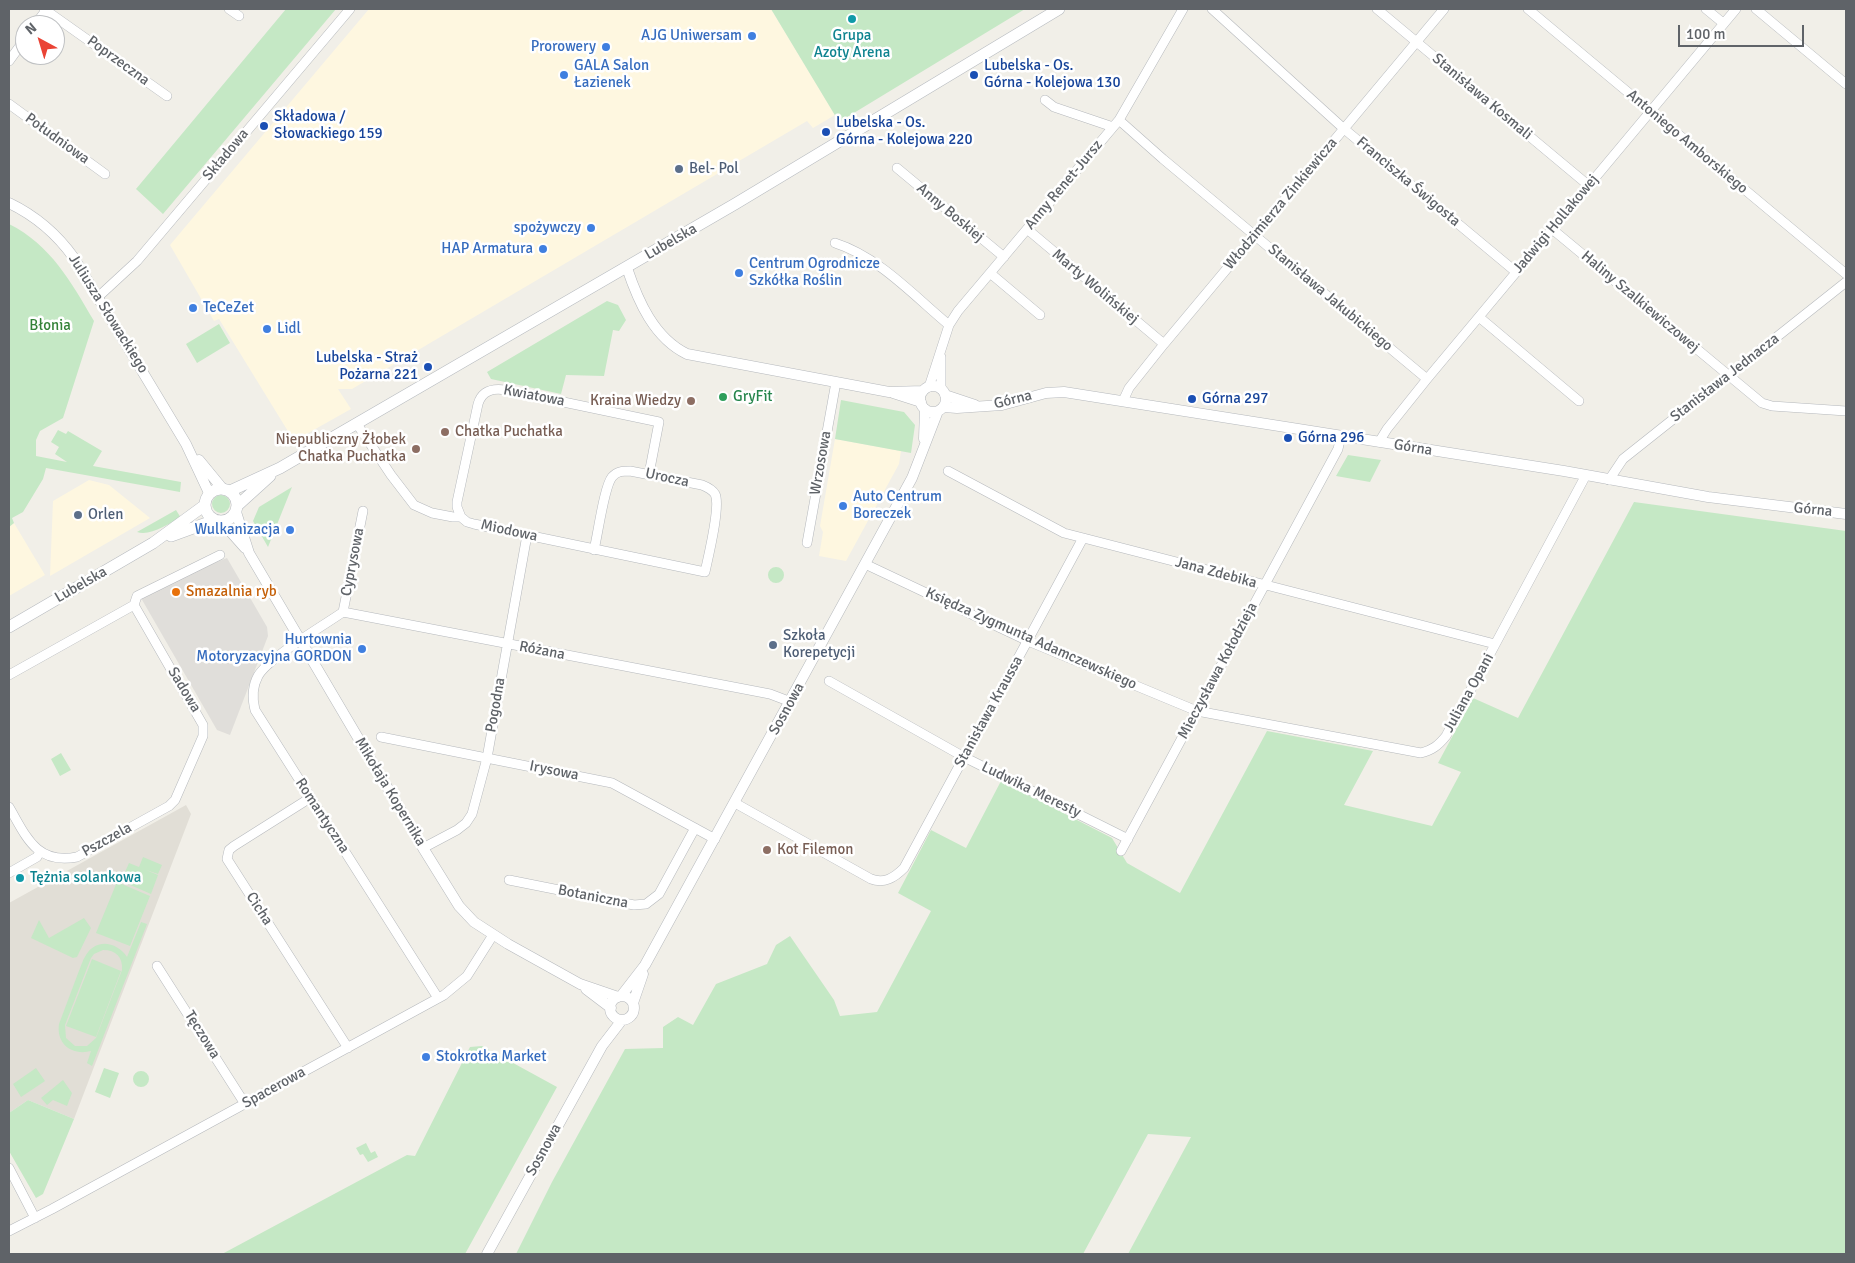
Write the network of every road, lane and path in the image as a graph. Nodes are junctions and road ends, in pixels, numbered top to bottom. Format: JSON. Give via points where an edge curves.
{"nodes":[{"id":1,"x":46,"y":9,"type":"edge"},
{"id":2,"x":229,"y":9,"type":"edge"},
{"id":3,"x":350,"y":9,"type":"edge"},
{"id":4,"x":1059,"y":9,"type":"edge"},
{"id":5,"x":1183,"y":9,"type":"edge"},
{"id":6,"x":1212,"y":9,"type":"edge"},
{"id":7,"x":1377,"y":9,"type":"edge"},
{"id":8,"x":1444,"y":9,"type":"edge"},
{"id":9,"x":1528,"y":9,"type":"edge"},
{"id":10,"x":1706,"y":9,"type":"edge"},
{"id":11,"x":1736,"y":9,"type":"edge"},
{"id":12,"x":1756,"y":9,"type":"edge"},
{"id":13,"x":239,"y":16,"type":"dead end"},
{"id":14,"x":1723,"y":23,"type":"junction"},
{"id":15,"x":1416,"y":42,"type":"junction"},
{"id":16,"x":1846,"y":84,"type":"edge"},
{"id":17,"x":167,"y":96,"type":"dead end"},
{"id":18,"x":1045,"y":100,"type":"dead end"},
{"id":19,"x":9,"y":104,"type":"edge"},
{"id":20,"x":1651,"y":111,"type":"junction"},
{"id":21,"x":1116,"y":123,"type":"junction"},
{"id":22,"x":1343,"y":128,"type":"junction"},
{"id":23,"x":897,"y":168,"type":"dead end"},
{"id":24,"x":105,"y":174,"type":"dead end"},
{"id":25,"x":1588,"y":185,"type":"junction"},
{"id":26,"x":9,"y":203,"type":"edge"},
{"id":27,"x":1552,"y":229,"type":"junction"},
{"id":28,"x":1026,"y":230,"type":"junction"},
{"id":29,"x":1255,"y":235,"type":"junction"},
{"id":30,"x":834,"y":243,"type":"dead end"},
{"id":31,"x":1004,"y":257,"type":"junction"},
{"id":32,"x":627,"y":268,"type":"junction"},
{"id":33,"x":1516,"y":272,"type":"junction"},
{"id":34,"x":990,"y":273,"type":"junction"},
{"id":35,"x":1846,"y":274,"type":"edge"},
{"id":36,"x":1846,"y":282,"type":"edge"},
{"id":37,"x":98,"y":297,"type":"junction"},
{"id":38,"x":1040,"y":315,"type":"dead end"},
{"id":39,"x":1479,"y":317,"type":"junction"},
{"id":40,"x":949,"y":325,"type":"junction"},
{"id":41,"x":1164,"y":344,"type":"junction"},
{"id":42,"x":940,"y":355,"type":"junction"},
{"id":43,"x":1728,"y":375,"type":"junction"},
{"id":44,"x":1427,"y":379,"type":"junction"},
{"id":45,"x":836,"y":382,"type":"junction"},
{"id":46,"x":926,"y":389,"type":"junction"},
{"id":47,"x":889,"y":392,"type":"junction"},
{"id":48,"x":943,"y":392,"type":"junction"},
{"id":49,"x":1579,"y":401,"type":"dead end"},
{"id":50,"x":1122,"y":402,"type":"junction"},
{"id":51,"x":923,"y":406,"type":"junction"},
{"id":52,"x":981,"y":407,"type":"junction"},
{"id":53,"x":941,"y":409,"type":"junction"},
{"id":54,"x":1846,"y":411,"type":"edge"},
{"id":55,"x":357,"y":424,"type":"junction"},
{"id":56,"x":1341,"y":436,"type":"junction"},
{"id":57,"x":1379,"y":442,"type":"junction"},
{"id":58,"x":186,"y":444,"type":"junction"},
{"id":59,"x":924,"y":450,"type":"junction"},
{"id":60,"x":280,"y":468,"type":"junction"},
{"id":61,"x":948,"y":471,"type":"dead end"},
{"id":62,"x":649,"y":474,"type":"junction"},
{"id":63,"x":1586,"y":476,"type":"junction"},
{"id":64,"x":1609,"y":480,"type":"junction"},
{"id":65,"x":226,"y":489,"type":"junction"},
{"id":66,"x":209,"y":493,"type":"junction"},
{"id":67,"x":205,"y":506,"type":"junction"},
{"id":68,"x":237,"y":508,"type":"junction"},
{"id":69,"x":363,"y":511,"type":"dead end"},
{"id":70,"x":1846,"y":514,"type":"edge"},
{"id":71,"x":461,"y":517,"type":"junction"},
{"id":72,"x":218,"y":520,"type":"junction"},
{"id":73,"x":527,"y":535,"type":"junction"},
{"id":74,"x":1083,"y":538,"type":"junction"},
{"id":75,"x":153,"y":543,"type":"junction"},
{"id":76,"x":807,"y":543,"type":"dead end"},
{"id":77,"x":594,"y":550,"type":"junction"},
{"id":78,"x":249,"y":553,"type":"junction"},
{"id":79,"x":220,"y":555,"type":"dead end"},
{"id":80,"x":866,"y":564,"type":"junction"},
{"id":81,"x":705,"y":572,"type":"joint"},
{"id":82,"x":1264,"y":586,"type":"junction"},
{"id":83,"x":134,"y":605,"type":"junction"},
{"id":84,"x":343,"y":612,"type":"junction"},
{"id":85,"x":9,"y":627,"type":"edge"},
{"id":86,"x":300,"y":641,"type":"junction"},
{"id":87,"x":1028,"y":641,"type":"junction"},
{"id":88,"x":506,"y":644,"type":"junction"},
{"id":89,"x":1495,"y":644,"type":"junction"},
{"id":90,"x":9,"y":675,"type":"edge"},
{"id":91,"x":829,"y":681,"type":"dead end"},
{"id":92,"x":791,"y":702,"type":"junction"},
{"id":93,"x":1197,"y":710,"type":"junction"},
{"id":94,"x":380,"y":738,"type":"dead end"},
{"id":95,"x":964,"y":757,"type":"junction"},
{"id":96,"x":487,"y":758,"type":"junction"},
{"id":97,"x":310,"y":798,"type":"junction"},
{"id":98,"x":735,"y":803,"type":"junction"},
{"id":99,"x":169,"y":806,"type":"joint"},
{"id":100,"x":9,"y":807,"type":"edge"},
{"id":101,"x":695,"y":828,"type":"junction"},
{"id":102,"x":1128,"y":839,"type":"junction"},
{"id":103,"x":715,"y":840,"type":"junction"},
{"id":104,"x":423,"y":848,"type":"junction"},
{"id":105,"x":1122,"y":851,"type":"dead end"},
{"id":106,"x":40,"y":852,"type":"junction"},
{"id":107,"x":9,"y":873,"type":"edge"},
{"id":108,"x":509,"y":880,"type":"dead end"},
{"id":109,"x":493,"y":935,"type":"junction"},
{"id":110,"x":158,"y":966,"type":"dead end"},
{"id":111,"x":645,"y":966,"type":"junction"},
{"id":112,"x":580,"y":984,"type":"junction"},
{"id":113,"x":620,"y":997,"type":"junction"},
{"id":114,"x":438,"y":998,"type":"junction"},
{"id":115,"x":633,"y":1003,"type":"junction"},
{"id":116,"x":615,"y":1014,"type":"junction"},
{"id":117,"x":348,"y":1048,"type":"junction"},
{"id":118,"x":245,"y":1104,"type":"junction"},
{"id":119,"x":9,"y":1168,"type":"edge"},
{"id":120,"x":35,"y":1218,"type":"junction"},
{"id":121,"x":9,"y":1231,"type":"edge"},
{"id":122,"x":487,"y":1254,"type":"edge"}],
"edges":[{"from":1,"to":17,"type":"street","name":"Poprzeczna"},
{"from":2,"to":13,"type":"street"},
{"from":3,"to":37,"type":"street","name":"Składowa","via":[[138,260]]},
{"from":4,"to":32,"type":"main road","name":"Lubelska"},
{"from":5,"to":21,"type":"street","name":"Anny Renet-Jursz"},
{"from":6,"to":22,"type":"street","name":"Franciszka Świgosta"},
{"from":7,"to":15,"type":"street","name":"Stanisława Kosmali"},
{"from":8,"to":15,"type":"street","name":"Włodzimierza Zinkiewicza"},
{"from":9,"to":20,"type":"street","name":"Antoniego Amborskiego"},
{"from":10,"to":14,"type":"street"},
{"from":11,"to":14,"type":"street","name":"Jadwigi Hollakowej"},
{"from":12,"to":16,"type":"street"},
{"from":14,"to":20,"type":"street","name":"Jadwigi Hollakowej"},
{"from":15,"to":22,"type":"street","name":"Włodzimierza Zinkiewicza"},
{"from":15,"to":25,"type":"street","name":"Stanisława Kosmali"},
{"from":18,"to":21,"type":"street","name":"Stanisława Jakubickiego","via":[[1054,107]]},
{"from":19,"to":24,"type":"street","name":"Południowa"},
{"from":20,"to":25,"type":"street","name":"Jadwigi Hollakowej"},
{"from":20,"to":35,"type":"street","name":"Antoniego Amborskiego"},
{"from":21,"to":28,"type":"street","name":"Anny Renet-Jursz"},
{"from":21,"to":29,"type":"street","name":"Stanisława Jakubickiego"},
{"from":22,"to":29,"type":"street","name":"Włodzimierza Zinkiewicza"},
{"from":22,"to":33,"type":"street","name":"Franciszka Świgosta"},
{"from":23,"to":31,"type":"street","name":"Anny Boskiej"},
{"from":25,"to":27,"type":"street","name":"Jadwigi Hollakowej"},
{"from":26,"to":37,"type":"street","name":"Juliusza Słowackiego","via":[[34,216],[56,236]]},
{"from":27,"to":33,"type":"street","name":"Jadwigi Hollakowej"},
{"from":27,"to":43,"type":"street","name":"Haliny Szalkiewiczowej"},
{"from":28,"to":31,"type":"street","name":"Anny Renet-Jursz"},
{"from":28,"to":41,"type":"street","name":"Marty Wolińskiej"},
{"from":29,"to":41,"type":"street","name":"Włodzimierza Zinkiewicza"},
{"from":29,"to":44,"type":"street","name":"Stanisława Jakubickiego"},
{"from":30,"to":40,"type":"street","via":[[861,254],[880,267]]},
{"from":31,"to":34,"type":"street","name":"Anny Renet-Jursz"},
{"from":32,"to":45,"type":"street","via":[[656,330],[680,351],[695,357]]},
{"from":32,"to":55,"type":"main road","name":"Lubelska"},
{"from":33,"to":39,"type":"street","name":"Jadwigi Hollakowej"},
{"from":34,"to":38,"type":"street"},
{"from":34,"to":40,"type":"street","name":"Anny Renet-Jursz"},
{"from":36,"to":43,"type":"street","name":"Stanisława Jednacza"},
{"from":37,"to":58,"type":"street","name":"Juliusza Słowackiego"},
{"from":39,"to":44,"type":"street","name":"Jadwigi Hollakowej"},
{"from":39,"to":49,"type":"street"},
{"from":40,"to":42,"type":"street","name":"Anny Renet-Jursz"},
{"from":41,"to":50,"type":"street","name":"Włodzimierza Zinkiewicza","via":[[1129,388]]},
{"from":42,"to":46,"type":"street","name":"Anny Renet-Jursz"},
{"from":42,"to":48,"type":"street","name":"Anny Renet-Jursz"},
{"from":43,"to":54,"type":"street","name":"Haliny Szalkiewiczowej","via":[[1768,405]]},
{"from":43,"to":64,"type":"street","name":"Stanisława Jednacza","via":[[1623,460]]},
{"from":44,"to":57,"type":"street","name":"Jadwigi Hollakowej"},
{"from":45,"to":47,"type":"street"},
{"from":45,"to":76,"type":"street","name":"Wrzosowa"},
{"from":46,"to":47,"type":"street"},
{"from":46,"to":48,"type":"street","via":[[933,387]]},
{"from":46,"to":51,"type":"street"},
{"from":47,"to":51,"type":"street"},
{"from":48,"to":52,"type":"street","name":"Górna"},
{"from":48,"to":53,"type":"street"},
{"from":50,"to":52,"type":"street","name":"Górna","via":[[1046,392],[1002,406]]},
{"from":50,"to":56,"type":"street","name":"Górna"},
{"from":51,"to":53,"type":"street","via":[[932,412]]},
{"from":51,"to":59,"type":"street","name":"Sosnowa"},
{"from":52,"to":53,"type":"street","name":"Górna"},
{"from":53,"to":59,"type":"street","name":"Sosnowa"},
{"from":55,"to":60,"type":"main road","name":"Lubelska"},
{"from":55,"to":71,"type":"street","name":"Miodowa","via":[[414,505],[432,513]]},
{"from":56,"to":57,"type":"street","name":"Górna"},
{"from":56,"to":82,"type":"street","name":"Mieczysława Kołodzieja","via":[[1338,449]]},
{"from":57,"to":63,"type":"street","name":"Górna"},
{"from":58,"to":65,"type":"street","name":"Juliusza Słowackiego"},
{"from":58,"to":66,"type":"street","name":"Juliusza Słowackiego"},
{"from":59,"to":80,"type":"street","name":"Sosnowa"},
{"from":60,"to":65,"type":"main road","name":"Lubelska"},
{"from":60,"to":68,"type":"main road","name":"Lubelska"},
{"from":61,"to":74,"type":"street","name":"Jana Zdebika","via":[[1064,532]]},
{"from":62,"to":71,"type":"street","name":"Kwiatowa","via":[[659,422],[493,389],[482,395],[478,404],[457,507]]},
{"from":62,"to":77,"type":"street","name":"Urocza","via":[[624,471],[610,479]]},
{"from":62,"to":81,"type":"street","name":"Urocza","via":[[702,485],[715,494],[717,508]]},
{"from":63,"to":64,"type":"street","name":"Górna"},
{"from":63,"to":89,"type":"street","name":"Juliana Opani"},
{"from":64,"to":70,"type":"street","name":"Górna","via":[[1729,501]]},
{"from":65,"to":66,"type":"main road"},
{"from":65,"to":68,"type":"main road","via":[[234,494]]},
{"from":66,"to":67,"type":"main road"},
{"from":67,"to":72,"type":"main road","via":[[208,514]]},
{"from":67,"to":75,"type":"main road","name":"Lubelska"},
{"from":68,"to":72,"type":"main road","via":[[230,518]]},
{"from":68,"to":78,"type":"street","name":"Mikołaja Kopernika"},
{"from":69,"to":84,"type":"street","name":"Cyprysowa"},
{"from":71,"to":73,"type":"street","name":"Miodowa","via":[[474,524]]},
{"from":72,"to":75,"type":"main road","name":"Lubelska"},
{"from":72,"to":78,"type":"street","name":"Mikołaja Kopernika"},
{"from":73,"to":77,"type":"street","name":"Miodowa"},
{"from":73,"to":88,"type":"street","name":"Pogodna"},
{"from":74,"to":82,"type":"street","name":"Jana Zdebika"},
{"from":74,"to":87,"type":"street","name":"Stanisława Kraussa"},
{"from":75,"to":85,"type":"main road","name":"Lubelska"},
{"from":77,"to":81,"type":"street","name":"Miodowa"},
{"from":78,"to":86,"type":"street","name":"Mikołaja Kopernika"},
{"from":79,"to":83,"type":"street","via":[[137,596]]},
{"from":80,"to":87,"type":"street","name":"Księdza Zygmunta Adamczewskiego"},
{"from":80,"to":92,"type":"street","name":"Sosnowa"},
{"from":82,"to":89,"type":"street","name":"Jana Zdebika"},
{"from":82,"to":93,"type":"street","name":"Mieczysława Kołodzieja"},
{"from":83,"to":90,"type":"street"},
{"from":83,"to":99,"type":"street","name":"Sadowa","via":[[201,719],[204,730],[181,789]]},
{"from":84,"to":86,"type":"street"},
{"from":84,"to":88,"type":"street","name":"Różana"},
{"from":86,"to":97,"type":"street","name":"Romantyczna","via":[[261,671],[255,682],[253,702],[258,717]]},
{"from":86,"to":104,"type":"street","name":"Mikołaja Kopernika"},
{"from":87,"to":93,"type":"street","name":"Księdza Zygmunta Adamczewskiego"},
{"from":87,"to":95,"type":"street","name":"Stanisława Kraussa"},
{"from":88,"to":92,"type":"street","name":"Różana","via":[[770,694]]},
{"from":88,"to":96,"type":"street","name":"Pogodna"},
{"from":89,"to":93,"type":"street","name":"Juliana Opani","via":[[1446,736],[1431,750],[1421,753]]},
{"from":91,"to":95,"type":"street","name":"Ludwika Meresty"},
{"from":92,"to":98,"type":"street","name":"Sosnowa"},
{"from":93,"to":102,"type":"street","name":"Mieczysława Kołodzieja"},
{"from":94,"to":96,"type":"street","name":"Irysowa"},
{"from":95,"to":98,"type":"street","name":"Stanisława Kraussa","via":[[904,868],[888,880],[870,879]]},
{"from":95,"to":102,"type":"street","name":"Ludwika Meresty"},
{"from":96,"to":101,"type":"street","name":"Irysowa","via":[[612,783]]},
{"from":96,"to":104,"type":"street","name":"Pogodna","via":[[472,814],[466,823]]},
{"from":97,"to":114,"type":"street","name":"Romantyczna"},
{"from":97,"to":117,"type":"street","name":"Cicha","via":[[234,846],[229,850],[227,859]]},
{"from":98,"to":103,"type":"street","name":"Sosnowa"},
{"from":99,"to":106,"type":"street","name":"Pszczela","via":[[77,857],[58,858]]},
{"from":100,"to":106,"type":"street","via":[[28,840]]},
{"from":101,"to":103,"type":"street","name":"Irysowa"},
{"from":101,"to":108,"type":"street","name":"Botaniczna","via":[[659,894],[646,904],[634,905]]},
{"from":102,"to":105,"type":"street","name":"Mieczysława Kołodzieja"},
{"from":103,"to":111,"type":"street","name":"Sosnowa"},
{"from":104,"to":109,"type":"street","name":"Mikołaja Kopernika","via":[[459,906]]},
{"from":106,"to":107,"type":"street"},
{"from":109,"to":112,"type":"street","name":"Mikołaja Kopernika"},
{"from":109,"to":114,"type":"street","name":"Spacerowa","via":[[467,976]]},
{"from":110,"to":118,"type":"street","name":"Tęczowa"},
{"from":111,"to":113,"type":"street","name":"Sosnowa"},
{"from":111,"to":115,"type":"street","name":"Sosnowa"},
{"from":112,"to":113,"type":"street","name":"Mikołaja Kopernika"},
{"from":112,"to":116,"type":"street","name":"Mikołaja Kopernika"},
{"from":113,"to":115,"type":"street"},
{"from":113,"to":116,"type":"street","via":[[613,1002]]},
{"from":114,"to":117,"type":"street","name":"Spacerowa"},
{"from":115,"to":116,"type":"street","via":[[631,1016]]},
{"from":116,"to":122,"type":"street","name":"Sosnowa","via":[[602,1046]]},
{"from":117,"to":118,"type":"street","name":"Spacerowa"},
{"from":118,"to":120,"type":"street","name":"Spacerowa"},
{"from":119,"to":120,"type":"street"},
{"from":120,"to":121,"type":"street","name":"Spacerowa"}]}
